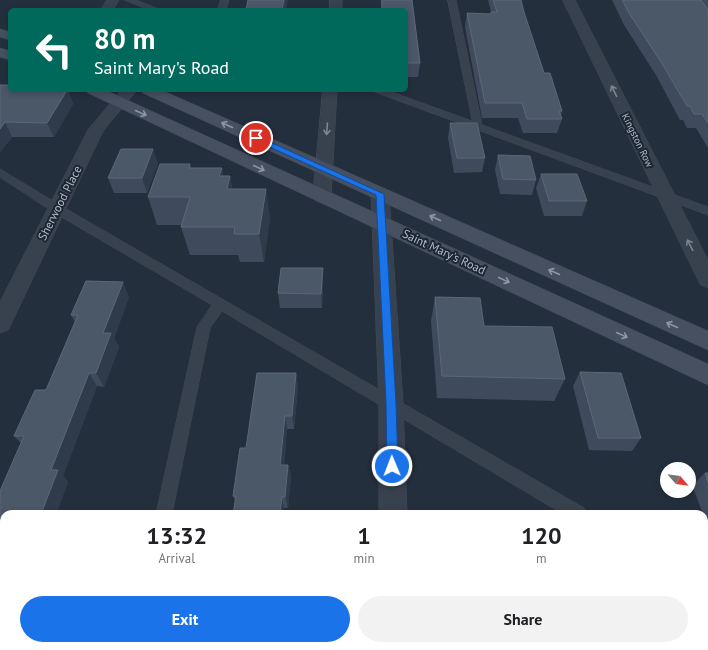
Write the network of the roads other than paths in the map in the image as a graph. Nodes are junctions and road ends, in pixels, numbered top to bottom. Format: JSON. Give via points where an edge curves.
{"nodes":[{"id":1,"x":129,"y":0,"type":"edge"},
{"id":2,"x":452,"y":0,"type":"edge"},
{"id":3,"x":569,"y":0,"type":"edge"},
{"id":4,"x":151,"y":8,"type":"edge"},
{"id":5,"x":104,"y":92,"type":"edge"},
{"id":6,"x":153,"y":92,"type":"edge"},
{"id":7,"x":330,"y":92,"type":"edge"},
{"id":8,"x":383,"y":92,"type":"edge"},
{"id":9,"x":125,"y":96,"type":"edge"},
{"id":10,"x":478,"y":127,"type":"junction"},
{"id":11,"x":324,"y":168,"type":"junction"},
{"id":12,"x":0,"y":172,"type":"edge"},
{"id":13,"x":380,"y":194,"type":"junction"},
{"id":14,"x":664,"y":194,"type":"junction"},
{"id":15,"x":322,"y":197,"type":"junction"},
{"id":16,"x":57,"y":209,"type":"junction"},
{"id":17,"x":708,"y":211,"type":"edge"},
{"id":18,"x":382,"y":224,"type":"junction"},
{"id":19,"x":708,"y":280,"type":"edge"},
{"id":20,"x":220,"y":303,"type":"junction"},
{"id":21,"x":0,"y":324,"type":"edge"},
{"id":22,"x":708,"y":340,"type":"edge"},
{"id":23,"x":708,"y":375,"type":"edge"},
{"id":24,"x":391,"y":403,"type":"junction"},
{"id":25,"x":165,"y":510,"type":"edge"},
{"id":26,"x":393,"y":510,"type":"edge"},
{"id":27,"x":571,"y":510,"type":"edge"}],
"edges":[{"from":1,"to":4,"type":"lane"},
{"from":2,"to":10,"type":"lane"},
{"from":14,"to":3,"type":"street","name":"Kingston Row","one_way":true},
{"from":5,"to":9,"type":"main road","name":"Saint Mary's Road"},
{"from":11,"to":6,"type":"main road","one_way":true},
{"from":7,"to":11,"type":"street","one_way":true},
{"from":8,"to":10,"type":"lane"},
{"from":9,"to":15,"type":"main road","name":"Saint Mary's Road","one_way":true},
{"from":9,"to":16,"type":"street","name":"Sherwood Place","via":[[96,130]]},
{"from":10,"to":14,"type":"lane"},
{"from":11,"to":13,"type":"main road"},
{"from":11,"to":15,"type":"street"},
{"from":12,"to":16,"type":"lane"},
{"from":13,"to":18,"type":"street"},
{"from":22,"to":13,"type":"main road","one_way":true},
{"from":14,"to":17,"type":"lane"},
{"from":19,"to":14,"type":"street","name":"Kingston Row","one_way":true},
{"from":15,"to":18,"type":"main road","name":"Saint Mary's Road"},
{"from":16,"to":20,"type":"lane"},
{"from":16,"to":21,"type":"street","name":"Sherwood Place"},
{"from":18,"to":23,"type":"main road","name":"Saint Mary's Road","one_way":true},
{"from":18,"to":24,"type":"street"},
{"from":20,"to":24,"type":"lane"},
{"from":20,"to":25,"type":"lane","via":[[204,327]]},
{"from":24,"to":26,"type":"street"},
{"from":24,"to":27,"type":"lane"}]}
